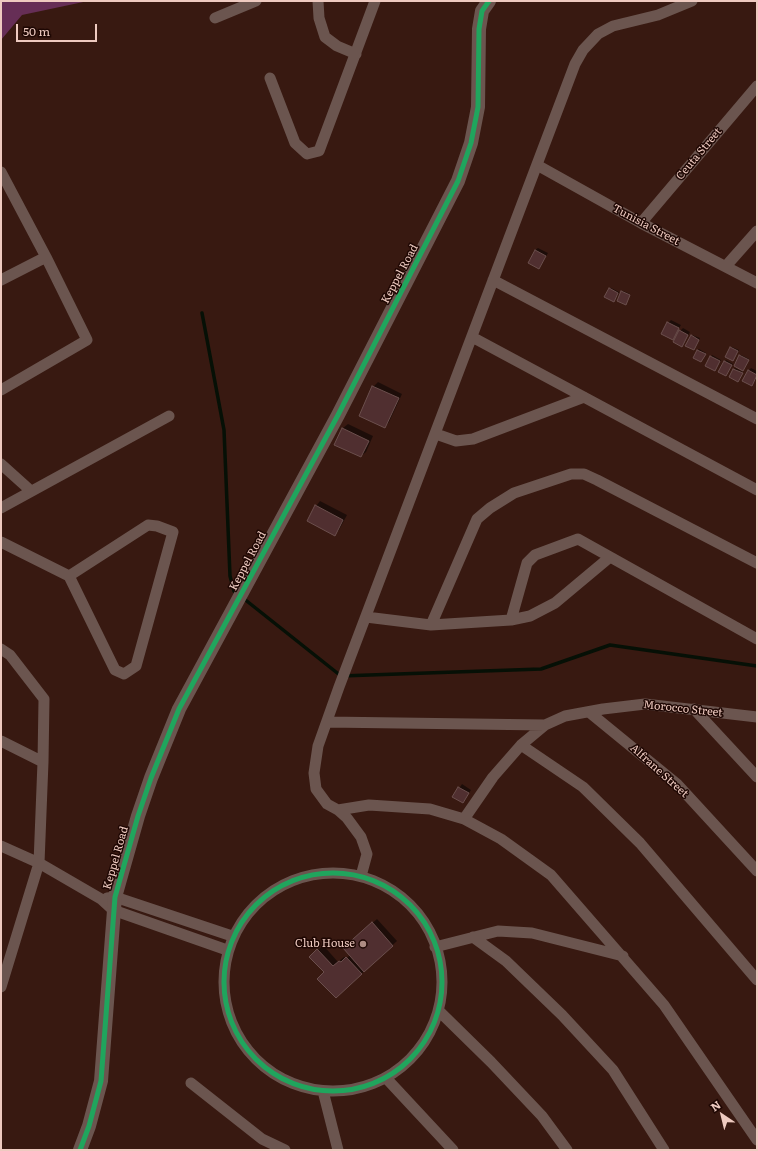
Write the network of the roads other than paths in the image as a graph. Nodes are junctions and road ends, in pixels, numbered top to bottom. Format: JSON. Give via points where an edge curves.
{"nodes":[{"id":1,"x":256,"y":1,"type":"edge"},
{"id":2,"x":318,"y":1,"type":"edge"},
{"id":3,"x":375,"y":1,"type":"edge"},
{"id":4,"x":489,"y":1,"type":"edge"},
{"id":5,"x":692,"y":1,"type":"edge"},
{"id":6,"x":215,"y":18,"type":"dead end"},
{"id":7,"x":356,"y":54,"type":"junction"},
{"id":8,"x":270,"y":78,"type":"dead end"},
{"id":9,"x":757,"y":86,"type":"edge"},
{"id":10,"x":537,"y":166,"type":"junction"},
{"id":11,"x":1,"y":172,"type":"edge"},
{"id":12,"x":641,"y":223,"type":"junction"},
{"id":13,"x":757,"y":230,"type":"edge"},
{"id":14,"x":46,"y":257,"type":"junction"},
{"id":15,"x":726,"y":266,"type":"junction"},
{"id":16,"x":1,"y":280,"type":"edge"},
{"id":17,"x":493,"y":280,"type":"junction"},
{"id":18,"x":757,"y":282,"type":"edge"},
{"id":19,"x":472,"y":337,"type":"junction"},
{"id":20,"x":1,"y":390,"type":"edge"},
{"id":21,"x":584,"y":397,"type":"junction"},
{"id":22,"x":168,"y":416,"type":"dead end"},
{"id":23,"x":757,"y":419,"type":"edge"},
{"id":24,"x":436,"y":434,"type":"junction"},
{"id":25,"x":1,"y":464,"type":"edge"},
{"id":26,"x":757,"y":490,"type":"edge"},
{"id":27,"x":31,"y":491,"type":"junction"},
{"id":28,"x":1,"y":508,"type":"edge"},
{"id":29,"x":1,"y":542,"type":"edge"},
{"id":30,"x":610,"y":557,"type":"junction"},
{"id":31,"x":757,"y":563,"type":"edge"},
{"id":32,"x":68,"y":576,"type":"junction"},
{"id":33,"x":366,"y":617,"type":"junction"},
{"id":34,"x":511,"y":620,"type":"junction"},
{"id":35,"x":431,"y":625,"type":"junction"},
{"id":36,"x":757,"y":639,"type":"edge"},
{"id":37,"x":1,"y":649,"type":"edge"},
{"id":38,"x":694,"y":709,"type":"junction"},
{"id":39,"x":589,"y":712,"type":"junction"},
{"id":40,"x":757,"y":716,"type":"edge"},
{"id":41,"x":327,"y":722,"type":"junction"},
{"id":42,"x":545,"y":725,"type":"junction"},
{"id":43,"x":1,"y":741,"type":"edge"},
{"id":44,"x":521,"y":745,"type":"junction"},
{"id":45,"x":43,"y":762,"type":"junction"},
{"id":46,"x":757,"y":776,"type":"edge"},
{"id":47,"x":338,"y":810,"type":"junction"},
{"id":48,"x":464,"y":819,"type":"junction"},
{"id":49,"x":1,"y":846,"type":"edge"},
{"id":50,"x":39,"y":863,"type":"junction"},
{"id":51,"x":757,"y":871,"type":"edge"},
{"id":52,"x":361,"y":876,"type":"junction"},
{"id":53,"x":114,"y":903,"type":"junction"},
{"id":54,"x":193,"y":923,"type":"junction"},
{"id":55,"x":188,"y":936,"type":"junction"},
{"id":56,"x":232,"y":936,"type":"junction"},
{"id":57,"x":473,"y":937,"type":"junction"},
{"id":58,"x":435,"y":947,"type":"junction"},
{"id":59,"x":228,"y":950,"type":"junction"},
{"id":60,"x":623,"y":956,"type":"junction"},
{"id":61,"x":757,"y":980,"type":"edge"},
{"id":62,"x":1,"y":988,"type":"edge"},
{"id":63,"x":439,"y":1011,"type":"junction"},
{"id":64,"x":386,"y":1078,"type":"junction"},
{"id":65,"x":191,"y":1083,"type":"dead end"},
{"id":66,"x":323,"y":1092,"type":"junction"},
{"id":67,"x":757,"y":1140,"type":"edge"},
{"id":68,"x":80,"y":1150,"type":"edge"},
{"id":69,"x":285,"y":1150,"type":"edge"},
{"id":70,"x":338,"y":1150,"type":"edge"},
{"id":71,"x":453,"y":1150,"type":"edge"},
{"id":72,"x":567,"y":1150,"type":"edge"},
{"id":73,"x":664,"y":1150,"type":"edge"}],
"edges":[{"from":1,"to":6,"type":"street"},
{"from":2,"to":7,"type":"street","via":[[319,18],[326,37],[336,46]]},
{"from":3,"to":7,"type":"street"},
{"from":4,"to":53,"type":"street","name":"Keppel Road","via":[[482,11],[480,29],[478,107],[471,143],[458,181],[342,408],[179,709],[150,778]]},
{"from":5,"to":10,"type":"street","via":[[658,15],[613,26],[598,34],[583,50],[575,64]]},
{"from":7,"to":8,"type":"street","via":[[319,151],[307,154],[295,143]]},
{"from":9,"to":12,"type":"street","name":"Ceuta Street"},
{"from":10,"to":12,"type":"street","name":"Tunisia Street"},
{"from":10,"to":17,"type":"street"},
{"from":11,"to":14,"type":"street"},
{"from":12,"to":15,"type":"street","name":"Tunisia Street"},
{"from":13,"to":15,"type":"street"},
{"from":14,"to":16,"type":"street"},
{"from":14,"to":20,"type":"street","via":[[87,340]]},
{"from":15,"to":18,"type":"street","name":"Tunisia Street"},
{"from":17,"to":19,"type":"street"},
{"from":17,"to":23,"type":"street"},
{"from":19,"to":21,"type":"street"},
{"from":19,"to":24,"type":"street"},
{"from":21,"to":24,"type":"street","via":[[473,439],[456,441]]},
{"from":21,"to":26,"type":"street"},
{"from":22,"to":27,"type":"street"},
{"from":24,"to":33,"type":"street"},
{"from":25,"to":27,"type":"street"},
{"from":27,"to":28,"type":"street"},
{"from":29,"to":32,"type":"street"},
{"from":30,"to":34,"type":"street","via":[[555,603],[530,616]]},
{"from":30,"to":34,"type":"street","via":[[578,539],[535,555],[527,563]]},
{"from":30,"to":36,"type":"street"},
{"from":31,"to":35,"type":"street","via":[[597,480],[584,474],[571,474],[514,494],[477,519]]},
{"from":32,"to":32,"type":"street","via":[[115,670],[124,674],[136,666],[173,532],[148,525]]},
{"from":33,"to":35,"type":"street"},
{"from":33,"to":41,"type":"street"},
{"from":34,"to":35,"type":"street"},
{"from":37,"to":45,"type":"street","via":[[10,655],[44,699]]},
{"from":38,"to":39,"type":"street","name":"Morocco Street","via":[[645,704]]},
{"from":38,"to":40,"type":"street","name":"Morocco Street"},
{"from":38,"to":46,"type":"street"},
{"from":39,"to":42,"type":"street","name":"Morocco Street","via":[[565,716]]},
{"from":39,"to":51,"type":"street","name":"Alfrane Street","via":[[676,784]]},
{"from":41,"to":42,"type":"street"},
{"from":41,"to":47,"type":"street","via":[[318,746],[314,773],[316,789],[327,804]]},
{"from":42,"to":44,"type":"street","name":"Morocco Street"},
{"from":43,"to":45,"type":"street"},
{"from":44,"to":48,"type":"street","name":"Morocco Street","via":[[493,777]]},
{"from":44,"to":61,"type":"street","via":[[583,787],[640,843]]},
{"from":45,"to":50,"type":"street"},
{"from":47,"to":48,"type":"street","via":[[377,805],[430,809]]},
{"from":47,"to":52,"type":"street","via":[[361,837],[367,854]]},
{"from":48,"to":60,"type":"street","via":[[501,839],[551,875]]},
{"from":49,"to":50,"type":"street"},
{"from":50,"to":53,"type":"street"},
{"from":50,"to":62,"type":"street"},
{"from":52,"to":56,"type":"street","via":[[336,871],[306,874],[268,891],[248,910]]},
{"from":52,"to":58,"type":"street","via":[[396,893],[422,920]]},
{"from":53,"to":54,"type":"street"},
{"from":53,"to":55,"type":"street"},
{"from":53,"to":68,"type":"street","name":"Keppel Road","via":[[101,1080]]},
{"from":54,"to":55,"type":"street"},
{"from":54,"to":56,"type":"street"},
{"from":55,"to":59,"type":"street"},
{"from":56,"to":59,"type":"street"},
{"from":57,"to":58,"type":"street"},
{"from":57,"to":60,"type":"street","via":[[498,931],[532,933]]},
{"from":57,"to":73,"type":"street","via":[[506,961],[562,1015],[613,1070]]},
{"from":58,"to":63,"type":"street","via":[[442,975]]},
{"from":59,"to":66,"type":"street","via":[[224,969],[227,1008],[246,1047],[265,1067],[287,1081]]},
{"from":60,"to":67,"type":"street","via":[[664,1005]]},
{"from":63,"to":64,"type":"street","via":[[425,1044],[395,1074]]},
{"from":63,"to":72,"type":"street","via":[[492,1062],[542,1116]]},
{"from":64,"to":66,"type":"street","via":[[350,1091]]},
{"from":64,"to":71,"type":"street"},
{"from":65,"to":69,"type":"street","via":[[262,1139]]},
{"from":66,"to":70,"type":"street"}]}
